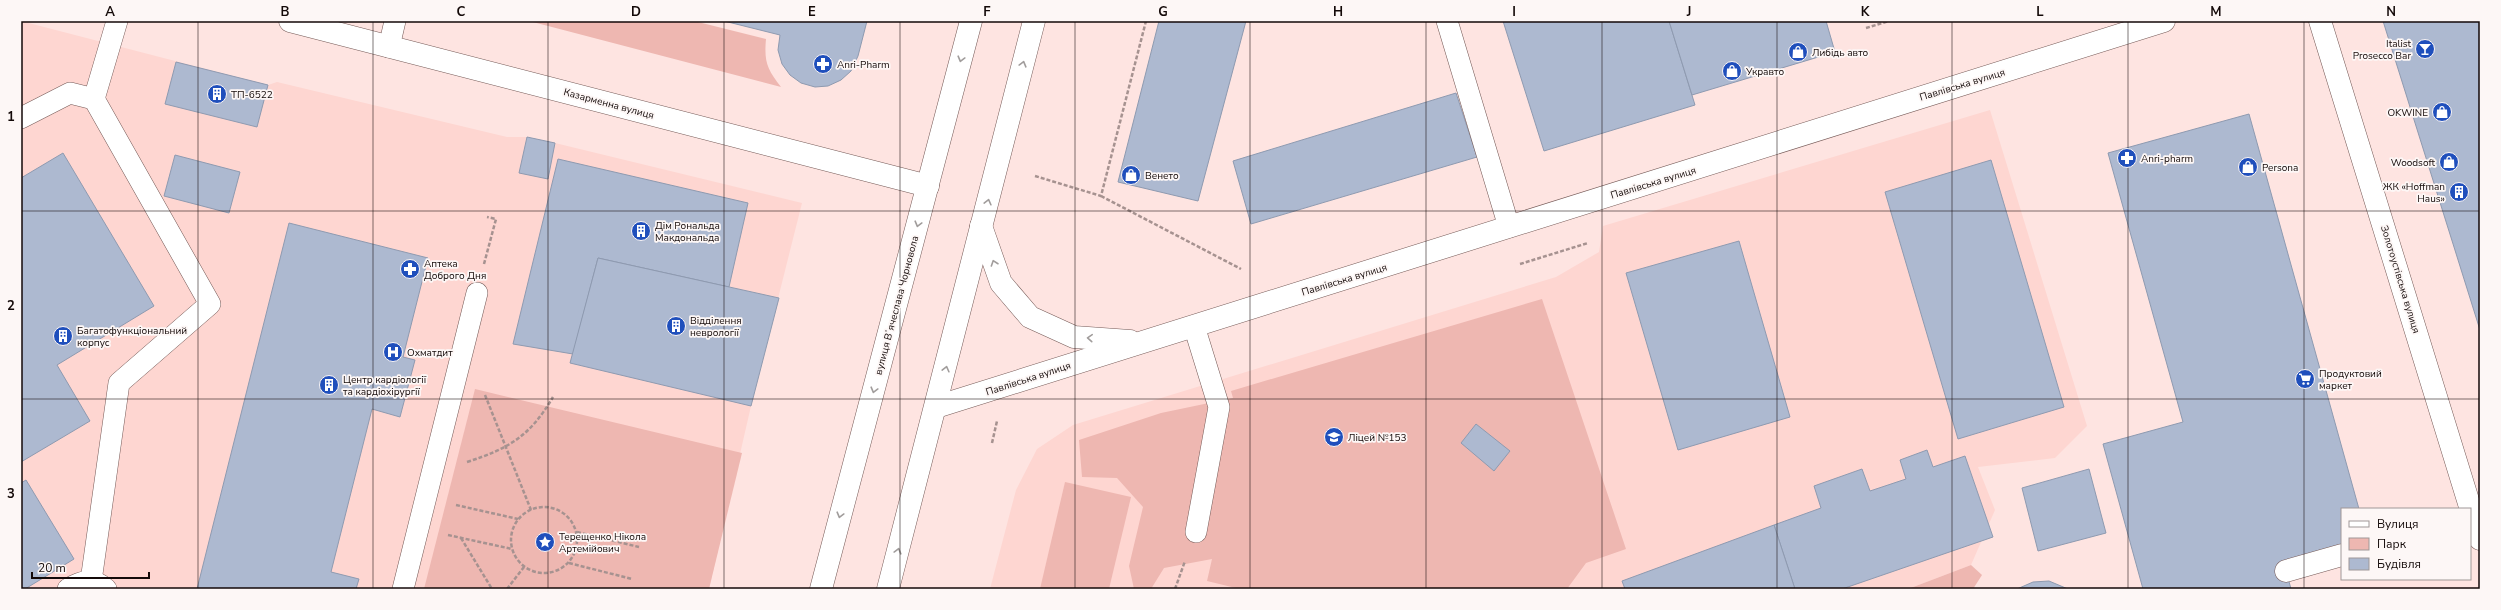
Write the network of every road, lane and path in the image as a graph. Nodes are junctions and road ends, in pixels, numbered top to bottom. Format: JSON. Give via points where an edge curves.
{"nodes":[{"id":1,"x":117,"y":21,"type":"edge"},
{"id":2,"x":290,"y":21,"type":"edge"},
{"id":3,"x":395,"y":21,"type":"edge"},
{"id":4,"x":971,"y":21,"type":"edge"},
{"id":5,"x":1034,"y":21,"type":"edge"},
{"id":6,"x":1146,"y":21,"type":"edge"},
{"id":7,"x":1448,"y":21,"type":"edge"},
{"id":8,"x":1889,"y":21,"type":"edge"},
{"id":9,"x":2164,"y":21,"type":"edge"},
{"id":10,"x":2320,"y":21,"type":"edge"},
{"id":11,"x":1866,"y":28,"type":"dead end"},
{"id":12,"x":389,"y":47,"type":"junction"},
{"id":13,"x":94,"y":99,"type":"junction"},
{"id":14,"x":21,"y":118,"type":"edge"},
{"id":15,"x":1035,"y":176,"type":"dead end"},
{"id":16,"x":928,"y":186,"type":"junction"},
{"id":17,"x":1101,"y":196,"type":"junction"},
{"id":18,"x":487,"y":217,"type":"dead end"},
{"id":19,"x":981,"y":226,"type":"junction"},
{"id":20,"x":1509,"y":227,"type":"junction"},
{"id":21,"x":1588,"y":243,"type":"dead end"},
{"id":22,"x":1520,"y":264,"type":"dead end"},
{"id":23,"x":1241,"y":269,"type":"dead end"},
{"id":24,"x":477,"y":294,"type":"joint"},
{"id":25,"x":1194,"y":326,"type":"junction"},
{"id":26,"x":1143,"y":342,"type":"junction"},
{"id":27,"x":483,"y":391,"type":"dead end"},
{"id":28,"x":554,"y":397,"type":"dead end"},
{"id":29,"x":936,"y":407,"type":"junction"},
{"id":30,"x":506,"y":446,"type":"junction"},
{"id":31,"x":433,"y":470,"type":"junction"},
{"id":32,"x":426,"y":498,"type":"junction"},
{"id":33,"x":531,"y":510,"type":"junction"},
{"id":34,"x":2473,"y":510,"type":"edge"},
{"id":35,"x":518,"y":520,"type":"junction"},
{"id":36,"x":419,"y":528,"type":"junction"},
{"id":37,"x":577,"y":532,"type":"junction"},
{"id":38,"x":1196,"y":532,"type":"dead end"},
{"id":39,"x":460,"y":538,"type":"junction"},
{"id":40,"x":2480,"y":538,"type":"edge"},
{"id":41,"x":639,"y":547,"type":"dead end"},
{"id":42,"x":512,"y":550,"type":"junction"},
{"id":43,"x":2341,"y":555,"type":"edge"},
{"id":44,"x":569,"y":563,"type":"junction"},
{"id":45,"x":524,"y":567,"type":"junction"},
{"id":46,"x":2286,"y":571,"type":"dead end"},
{"id":47,"x":632,"y":579,"type":"dead end"},
{"id":48,"x":98,"y":585,"type":"edge"},
{"id":49,"x":68,"y":589,"type":"edge"},
{"id":50,"x":403,"y":589,"type":"edge"},
{"id":51,"x":492,"y":589,"type":"edge"},
{"id":52,"x":507,"y":589,"type":"edge"},
{"id":53,"x":820,"y":589,"type":"edge"},
{"id":54,"x":888,"y":589,"type":"edge"}],
"edges":[{"from":1,"to":13,"type":"lane"},
{"from":2,"to":12,"type":"street","name":"Казарменна вулиця"},
{"from":3,"to":12,"type":"lane"},
{"from":4,"to":16,"type":"street","name":"вулиця Вʼячеслава Чорновола","one_way":true},
{"from":19,"to":5,"type":"street","one_way":true},
{"from":6,"to":17,"type":"path"},
{"from":7,"to":20,"type":"lane"},
{"from":8,"to":11,"type":"path"},
{"from":9,"to":20,"type":"street","name":"Павлівська вулиця"},
{"from":10,"to":34,"type":"street","name":"Золотоустівська вулиця"},
{"from":12,"to":16,"type":"street","name":"Казарменна вулиця"},
{"from":13,"to":14,"type":"lane","via":[[70,93]]},
{"from":13,"to":48,"type":"lane","via":[[210,304],[119,383]]},
{"from":15,"to":17,"type":"path"},
{"from":16,"to":53,"type":"street","name":"вулиця Вʼячеслава Чорновола","one_way":true},
{"from":17,"to":23,"type":"path"},
{"from":18,"to":24,"type":"path","via":[[496,219]]},
{"from":26,"to":19,"type":"street","name":"Павлівська вулиця","one_way":true,"via":[[1074,337],[1030,317],[1001,283]]},
{"from":29,"to":19,"type":"street","one_way":true},
{"from":20,"to":25,"type":"street","name":"Павлівська вулиця"},
{"from":21,"to":22,"type":"path"},
{"from":24,"to":31,"type":"lane"},
{"from":25,"to":26,"type":"street","name":"Павлівська вулиця"},
{"from":25,"to":38,"type":"lane","via":[[1219,408]]},
{"from":26,"to":29,"type":"street","name":"Павлівська вулиця"},
{"from":27,"to":30,"type":"path"},
{"from":28,"to":30,"type":"path","via":[[540,420],[526,434]]},
{"from":54,"to":29,"type":"street","one_way":true},
{"from":30,"to":31,"type":"path","via":[[471,461]]},
{"from":30,"to":33,"type":"path"},
{"from":31,"to":32,"type":"lane"},
{"from":32,"to":35,"type":"path"},
{"from":32,"to":36,"type":"lane"},
{"from":33,"to":35,"type":"path"},
{"from":33,"to":37,"type":"path","via":[[549,507],[562,512],[570,518]]},
{"from":34,"to":40,"type":"street","name":"Золотоустівська вулиця"},
{"from":35,"to":42,"type":"path","via":[[512,532]]},
{"from":36,"to":39,"type":"path"},
{"from":36,"to":50,"type":"lane"},
{"from":37,"to":41,"type":"path"},
{"from":37,"to":44,"type":"path","via":[[577,548]]},
{"from":39,"to":42,"type":"path"},
{"from":39,"to":51,"type":"path"},
{"from":42,"to":45,"type":"path"},
{"from":43,"to":46,"type":"street"},
{"from":44,"to":45,"type":"path","via":[[550,574],[539,574]]},
{"from":44,"to":47,"type":"path"},
{"from":45,"to":52,"type":"path"},
{"from":48,"to":49,"type":"lane","via":[[79,581]]}]}
